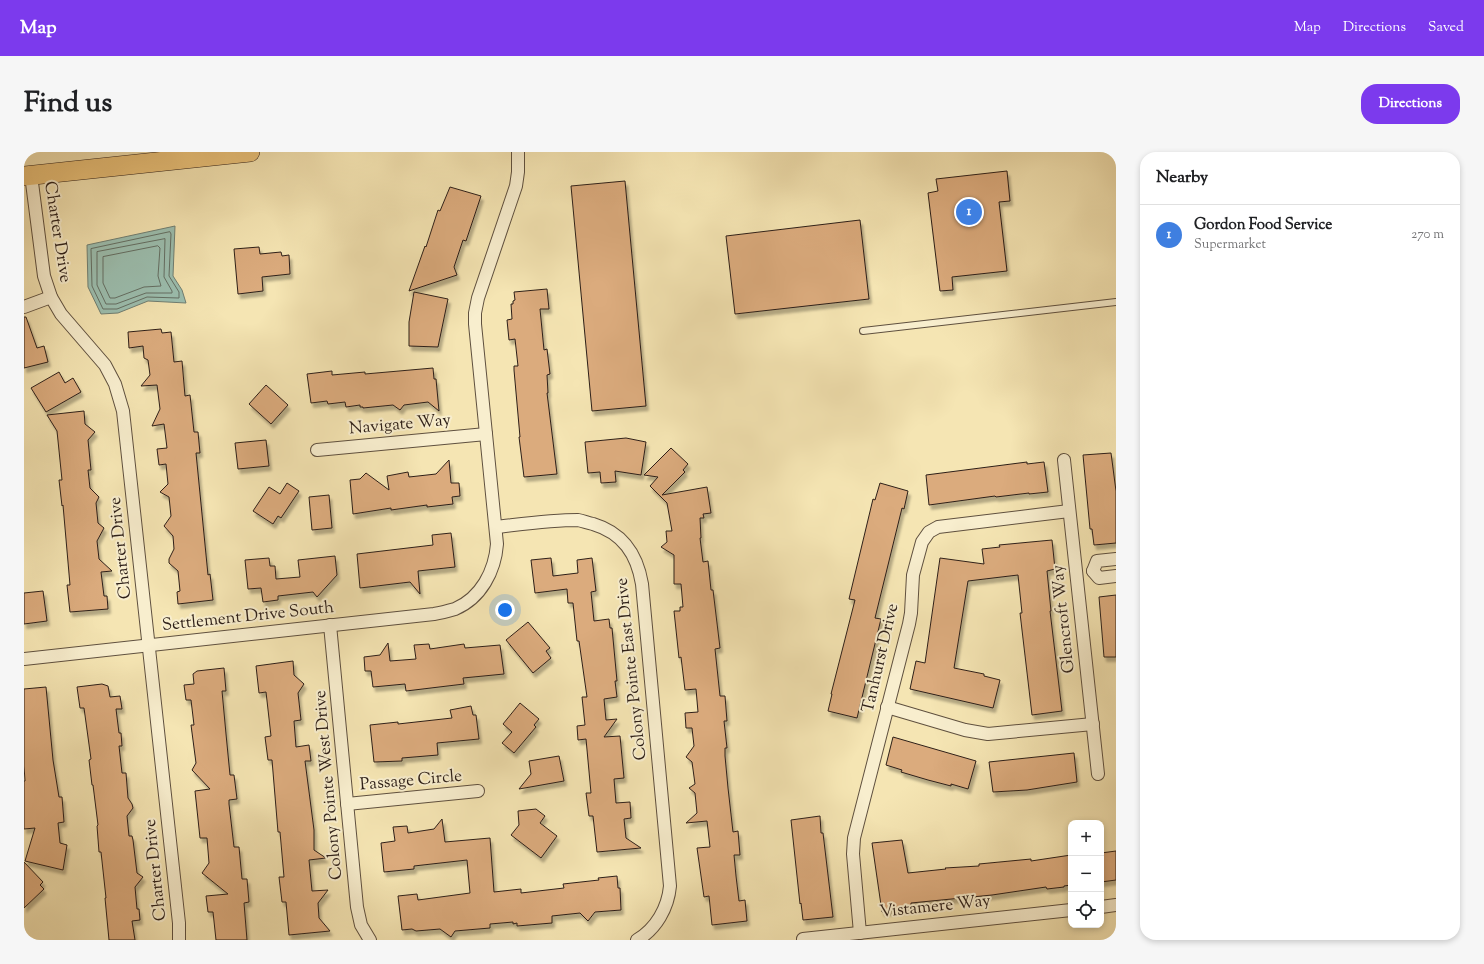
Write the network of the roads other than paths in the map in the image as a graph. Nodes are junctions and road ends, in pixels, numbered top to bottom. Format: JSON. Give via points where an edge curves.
{"nodes":[{"id":1,"x":250,"y":152,"type":"edge"},
{"id":2,"x":518,"y":152,"type":"edge"},
{"id":3,"x":28,"y":175,"type":"edge"},
{"id":4,"x":51,"y":297,"type":"junction"},
{"id":5,"x":1116,"y":302,"type":"edge"},
{"id":6,"x":24,"y":307,"type":"edge"},
{"id":7,"x":863,"y":331,"type":"dead end"},
{"id":8,"x":486,"y":434,"type":"junction"},
{"id":9,"x":317,"y":450,"type":"dead end"},
{"id":10,"x":1064,"y":460,"type":"dead end"},
{"id":11,"x":1069,"y":511,"type":"junction"},
{"id":12,"x":496,"y":527,"type":"junction"},
{"id":13,"x":1116,"y":559,"type":"edge"},
{"id":14,"x":1093,"y":571,"type":"junction"},
{"id":15,"x":1076,"y":573,"type":"junction"},
{"id":16,"x":1116,"y":576,"type":"edge"},
{"id":17,"x":330,"y":625,"type":"junction"},
{"id":18,"x":149,"y":646,"type":"junction"},
{"id":19,"x":24,"y":659,"type":"edge"},
{"id":20,"x":887,"y":707,"type":"junction"},
{"id":21,"x":1093,"y":724,"type":"junction"},
{"id":22,"x":1098,"y":774,"type":"dead end"},
{"id":23,"x":478,"y":791,"type":"dead end"},
{"id":24,"x":347,"y":804,"type":"junction"},
{"id":25,"x":1116,"y":905,"type":"edge"},
{"id":26,"x":1104,"y":907,"type":"edge"},
{"id":27,"x":1068,"y":910,"type":"edge"},
{"id":28,"x":860,"y":933,"type":"junction"},
{"id":29,"x":803,"y":939,"type":"dead end"},
{"id":30,"x":179,"y":940,"type":"edge"},
{"id":31,"x":370,"y":940,"type":"edge"},
{"id":32,"x":636,"y":940,"type":"edge"}],
"edges":[{"from":1,"to":3,"type":"main road"},
{"from":2,"to":8,"type":"street","via":[[516,186],[475,313]]},
{"from":3,"to":4,"type":"street","name":"Charter Drive","via":[[44,276]]},
{"from":4,"to":6,"type":"street"},
{"from":4,"to":18,"type":"street","name":"Charter Drive","via":[[61,314],[105,365],[120,397]]},
{"from":5,"to":7,"type":"lane"},
{"from":8,"to":9,"type":"street","name":"Navigate Way"},
{"from":8,"to":12,"type":"street"},
{"from":10,"to":11,"type":"street","name":"Glencroft Way"},
{"from":11,"to":15,"type":"street","name":"Glencroft Way"},
{"from":11,"to":20,"type":"street","name":"Tanhurst Drive","via":[[938,527],[929,532],[922,542],[913,575],[911,612]]},
{"from":12,"to":17,"type":"street","name":"Settlement Drive South","via":[[497,544],[487,579],[468,601],[455,609],[434,614]]},
{"from":12,"to":32,"type":"street","name":"Colony Pointe East Drive","via":[[566,520],[583,521],[605,528],[619,538],[630,550],[637,564],[644,600],[669,890],[666,904],[654,926]]},
{"from":13,"to":14,"type":"street","via":[[1097,561]]},
{"from":14,"to":15,"type":"street"},
{"from":14,"to":16,"type":"street","via":[[1099,578]]},
{"from":15,"to":21,"type":"street","name":"Glencroft Way"},
{"from":17,"to":18,"type":"street","name":"Settlement Drive South"},
{"from":17,"to":24,"type":"street","name":"Colony Pointe West Drive"},
{"from":18,"to":19,"type":"street","name":"Settlement Drive South"},
{"from":18,"to":30,"type":"street","name":"Charter Drive"},
{"from":20,"to":21,"type":"street","via":[[965,730],[988,734]]},
{"from":20,"to":28,"type":"street","name":"Tanhurst Drive","via":[[854,838],[853,854]]},
{"from":21,"to":22,"type":"street","name":"Glencroft Way"},
{"from":23,"to":24,"type":"street","name":"Passage Circle"},
{"from":24,"to":31,"type":"street","name":"Colony Pointe West Drive","via":[[357,907],[361,925]]},
{"from":25,"to":26,"type":"street"},
{"from":27,"to":28,"type":"street","name":"Vistamere Way"},
{"from":28,"to":29,"type":"street","name":"Vistamere Way"}]}
